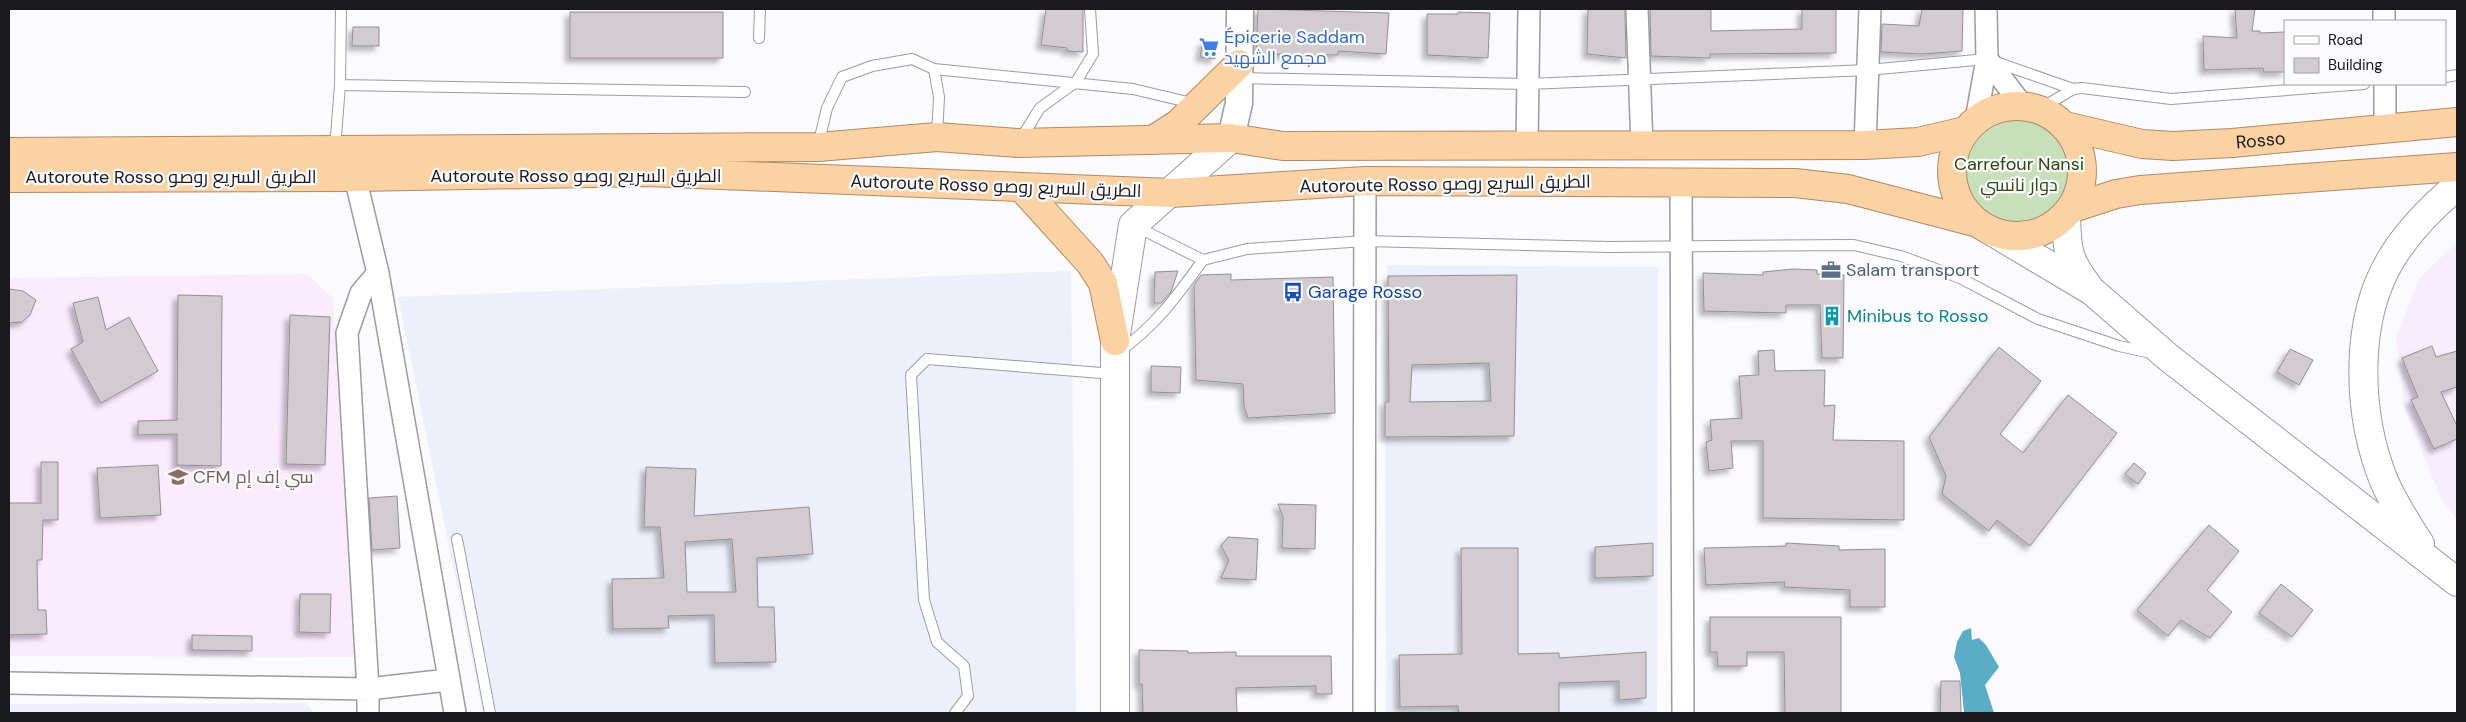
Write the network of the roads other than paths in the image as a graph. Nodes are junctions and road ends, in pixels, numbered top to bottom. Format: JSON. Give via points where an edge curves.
{"nodes":[{"id":1,"x":341,"y":9,"type":"edge"},
{"id":2,"x":760,"y":9,"type":"edge"},
{"id":3,"x":1090,"y":9,"type":"edge"},
{"id":4,"x":1240,"y":9,"type":"edge"},
{"id":5,"x":1529,"y":9,"type":"edge"},
{"id":6,"x":1636,"y":9,"type":"edge"},
{"id":7,"x":1870,"y":9,"type":"edge"},
{"id":8,"x":1986,"y":9,"type":"edge"},
{"id":9,"x":760,"y":38,"type":"dead end"},
{"id":10,"x":1986,"y":59,"type":"junction"},
{"id":11,"x":934,"y":69,"type":"junction"},
{"id":12,"x":1868,"y":70,"type":"junction"},
{"id":13,"x":1239,"y":71,"type":"junction"},
{"id":14,"x":1639,"y":80,"type":"junction"},
{"id":15,"x":1076,"y":82,"type":"junction"},
{"id":16,"x":1528,"y":84,"type":"junction"},
{"id":17,"x":340,"y":85,"type":"junction"},
{"id":18,"x":2352,"y":85,"type":"edge"},
{"id":19,"x":2385,"y":85,"type":"edge"},
{"id":20,"x":2074,"y":89,"type":"junction"},
{"id":21,"x":745,"y":92,"type":"dead end"},
{"id":22,"x":1198,"y":104,"type":"junction"},
{"id":23,"x":2031,"y":107,"type":"junction"},
{"id":24,"x":2457,"y":122,"type":"edge"},
{"id":25,"x":1971,"y":125,"type":"junction"},
{"id":26,"x":2065,"y":126,"type":"junction"},
{"id":27,"x":2385,"y":129,"type":"junction"},
{"id":28,"x":937,"y":137,"type":"junction"},
{"id":29,"x":1231,"y":138,"type":"junction"},
{"id":30,"x":1153,"y":140,"type":"junction"},
{"id":31,"x":1018,"y":143,"type":"junction"},
{"id":32,"x":1865,"y":145,"type":"junction"},
{"id":33,"x":1527,"y":146,"type":"junction"},
{"id":34,"x":1642,"y":146,"type":"junction"},
{"id":35,"x":818,"y":147,"type":"junction"},
{"id":36,"x":335,"y":150,"type":"junction"},
{"id":37,"x":9,"y":152,"type":"edge"},
{"id":38,"x":2457,"y":167,"type":"edge"},
{"id":39,"x":355,"y":177,"type":"junction"},
{"id":40,"x":9,"y":178,"type":"edge"},
{"id":41,"x":1365,"y":181,"type":"junction"},
{"id":42,"x":1681,"y":182,"type":"junction"},
{"id":43,"x":2457,"y":186,"type":"edge"},
{"id":44,"x":1022,"y":188,"type":"junction"},
{"id":45,"x":1171,"y":192,"type":"junction"},
{"id":46,"x":2068,"y":212,"type":"junction"},
{"id":47,"x":1133,"y":225,"type":"junction"},
{"id":48,"x":1983,"y":226,"type":"junction"},
{"id":49,"x":1365,"y":240,"type":"junction"},
{"id":50,"x":1681,"y":245,"type":"junction"},
{"id":51,"x":1203,"y":260,"type":"junction"},
{"id":52,"x":378,"y":273,"type":"junction"},
{"id":53,"x":2092,"y":291,"type":"junction"},
{"id":54,"x":1115,"y":357,"type":"junction"},
{"id":55,"x":2169,"y":358,"type":"junction"},
{"id":56,"x":456,"y":539,"type":"dead end"},
{"id":57,"x":2434,"y":564,"type":"junction"},
{"id":58,"x":2457,"y":582,"type":"edge"},
{"id":59,"x":448,"y":680,"type":"junction"},
{"id":60,"x":9,"y":683,"type":"edge"},
{"id":61,"x":368,"y":689,"type":"junction"},
{"id":62,"x":368,"y":713,"type":"edge"},
{"id":63,"x":455,"y":713,"type":"edge"},
{"id":64,"x":490,"y":713,"type":"edge"},
{"id":65,"x":955,"y":713,"type":"edge"},
{"id":66,"x":1115,"y":713,"type":"edge"},
{"id":67,"x":1364,"y":713,"type":"edge"},
{"id":68,"x":1683,"y":713,"type":"edge"}],
"edges":[{"from":1,"to":17,"type":"lane"},
{"from":2,"to":9,"type":"lane"},
{"from":3,"to":15,"type":"lane","via":[[1093,54]]},
{"from":4,"to":13,"type":"street"},
{"from":5,"to":16,"type":"street"},
{"from":6,"to":14,"type":"street"},
{"from":7,"to":12,"type":"street"},
{"from":8,"to":10,"type":"street"},
{"from":10,"to":12,"type":"lane"},
{"from":10,"to":20,"type":"lane"},
{"from":10,"to":23,"type":"street"},
{"from":10,"to":25,"type":"street"},
{"from":11,"to":15,"type":"lane"},
{"from":11,"to":28,"type":"lane","via":[[939,97]]},
{"from":11,"to":35,"type":"lane","via":[[912,59],[872,66],[842,77],[827,108]]},
{"from":12,"to":14,"type":"lane"},
{"from":12,"to":32,"type":"street"},
{"from":13,"to":16,"type":"lane"},
{"from":13,"to":22,"type":"highway"},
{"from":13,"to":29,"type":"street","via":[[1239,103]]},
{"from":14,"to":16,"type":"lane"},
{"from":14,"to":34,"type":"street"},
{"from":15,"to":22,"type":"lane","via":[[1133,89]]},
{"from":15,"to":31,"type":"lane","via":[[1040,108]]},
{"from":16,"to":33,"type":"street"},
{"from":17,"to":21,"type":"lane"},
{"from":17,"to":36,"type":"lane"},
{"from":18,"to":20,"type":"lane","via":[[2171,100]]},
{"from":19,"to":27,"type":"street"},
{"from":20,"to":23,"type":"lane"},
{"from":22,"to":30,"type":"highway","via":[[1178,124]]},
{"from":23,"to":25,"type":"highway","via":[[1998,108]]},
{"from":23,"to":26,"type":"highway"},
{"from":24,"to":27,"type":"highway","name":"Rosso"},
{"from":25,"to":32,"type":"highway","name":"Autoroute Rosso الطريق السريع روصو","via":[[1918,142]]},
{"from":25,"to":48,"type":"highway","via":[[1955,151],[1953,179],[1962,206]]},
{"from":26,"to":27,"type":"highway","name":"Rosso","via":[[2142,144],[2174,146]]},
{"from":26,"to":46,"type":"highway","via":[[2077,145],[2083,167],[2080,189]]},
{"from":28,"to":31,"type":"highway","name":"Autoroute Rosso الطريق السريع روصو"},
{"from":28,"to":35,"type":"highway","name":"Autoroute Rosso الطريق السريع روصو"},
{"from":29,"to":30,"type":"highway","name":"Autoroute Rosso الطريق السريع روصو"},
{"from":29,"to":33,"type":"highway","name":"Autoroute Rosso الطريق السريع روصو","via":[[1283,146]]},
{"from":29,"to":45,"type":"main road"},
{"from":30,"to":31,"type":"highway","name":"Autoroute Rosso الطريق السريع روصو"},
{"from":32,"to":34,"type":"highway","name":"Autoroute Rosso الطريق السريع روصو"},
{"from":33,"to":34,"type":"highway","name":"Autoroute Rosso الطريق السريع روصو"},
{"from":35,"to":36,"type":"highway","name":"Autoroute Rosso الطريق السريع روصو"},
{"from":36,"to":37,"type":"highway","name":"Autoroute Rosso الطريق السريع روصو"},
{"from":38,"to":46,"type":"highway","via":[[2140,190],[2116,194]]},
{"from":39,"to":40,"type":"highway","name":"Autoroute Rosso الطريق السريع روصو"},
{"from":39,"to":44,"type":"highway","name":"Autoroute Rosso الطريق السريع روصو","via":[[647,172]]},
{"from":39,"to":52,"type":"street"},
{"from":41,"to":42,"type":"highway","name":"Autoroute Rosso الطريق السريع روصو"},
{"from":41,"to":45,"type":"highway","name":"Autoroute Rosso الطريق السريع روصو"},
{"from":41,"to":49,"type":"street"},
{"from":42,"to":48,"type":"highway","name":"Autoroute Rosso الطريق السريع روصو","via":[[1795,183],[1848,189]]},
{"from":42,"to":50,"type":"street"},
{"from":43,"to":57,"type":"main road","via":[[2414,228],[2392,257],[2377,290],[2365,337],[2366,407],[2374,450],[2384,481],[2402,517]]},
{"from":44,"to":45,"type":"highway","name":"Autoroute Rosso الطريق السريع روصو"},
{"from":44,"to":54,"type":"highway","via":[[1090,263],[1103,283]]},
{"from":45,"to":47,"type":"main road"},
{"from":46,"to":48,"type":"highway","via":[[2052,226],[2031,235],[2009,236]]},
{"from":46,"to":53,"type":"main road","via":[[2068,253],[2074,268]]},
{"from":47,"to":51,"type":"lane"},
{"from":47,"to":54,"type":"main road"},
{"from":48,"to":53,"type":"main road"},
{"from":49,"to":50,"type":"lane"},
{"from":49,"to":51,"type":"lane","via":[[1247,250]]},
{"from":49,"to":67,"type":"street"},
{"from":50,"to":55,"type":"lane","via":[[1854,245],[1901,256],[1960,278],[2038,319],[2119,346]]},
{"from":50,"to":68,"type":"street"},
{"from":51,"to":54,"type":"lane","via":[[1167,310]]},
{"from":52,"to":59,"type":"street"},
{"from":52,"to":61,"type":"street","via":[[361,293],[347,333]]},
{"from":53,"to":55,"type":"main road"},
{"from":54,"to":65,"type":"lane","via":[[927,359],[911,375],[924,600],[937,642],[964,666],[968,696]]},
{"from":54,"to":66,"type":"main road"},
{"from":55,"to":57,"type":"main road"},
{"from":56,"to":64,"type":"lane"},
{"from":57,"to":58,"type":"main road"},
{"from":59,"to":61,"type":"street"},
{"from":59,"to":63,"type":"street"},
{"from":60,"to":61,"type":"street"},
{"from":61,"to":62,"type":"street"}]}
